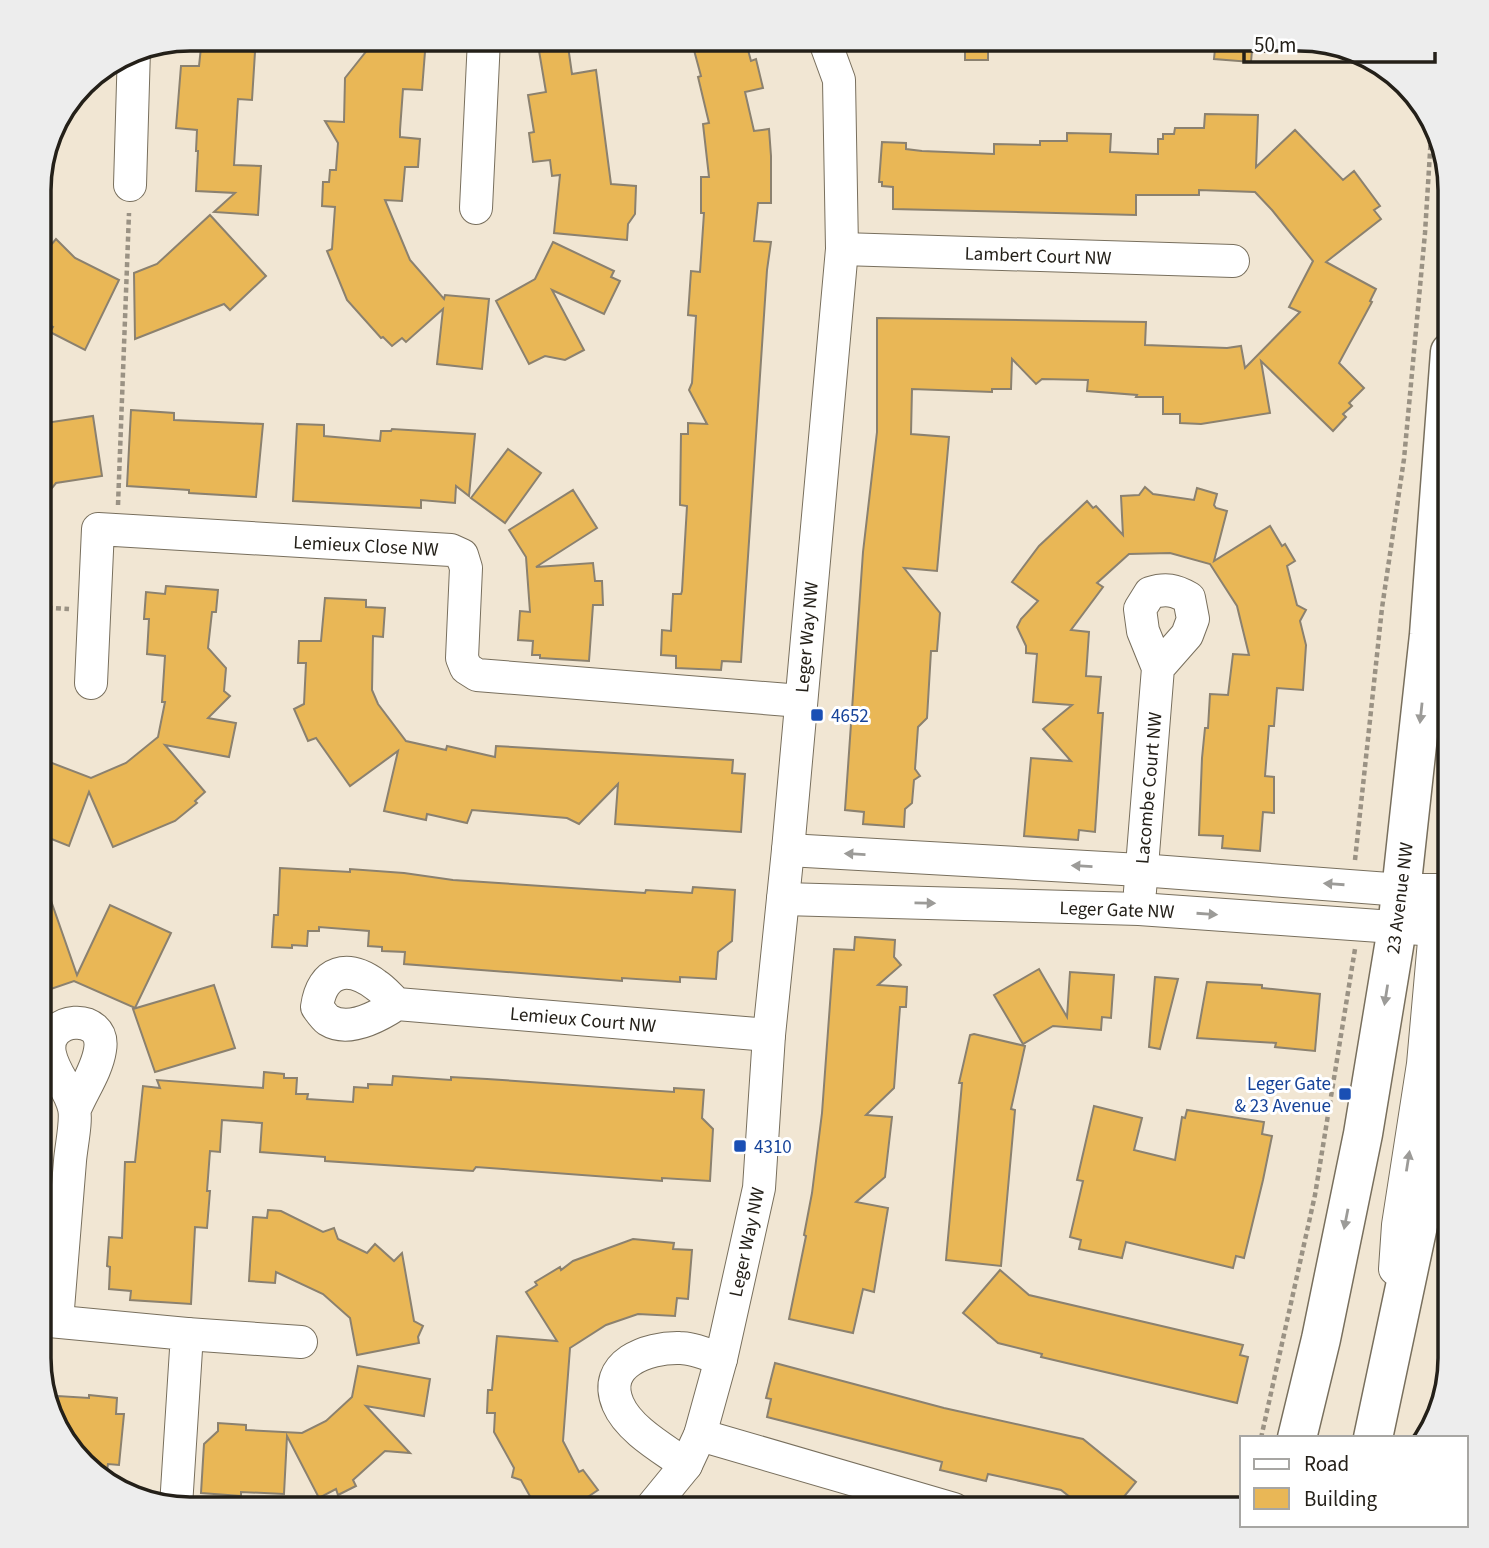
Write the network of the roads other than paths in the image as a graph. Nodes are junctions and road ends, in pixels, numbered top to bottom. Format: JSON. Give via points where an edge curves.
{"nodes":[{"id":1,"x":483,"y":51,"type":"edge"},
{"id":2,"x":828,"y":51,"type":"edge"},
{"id":3,"x":134,"y":62,"type":"edge"},
{"id":4,"x":130,"y":185,"type":"road end"},
{"id":5,"x":476,"y":208,"type":"dead end"},
{"id":6,"x":842,"y":249,"type":"junction"},
{"id":7,"x":1233,"y":261,"type":"dead end"},
{"id":8,"x":1438,"y":523,"type":"edge"},
{"id":9,"x":1158,"y":668,"type":"dead end"},
{"id":10,"x":92,"y":683,"type":"dead end"},
{"id":11,"x":800,"y":701,"type":"junction"},
{"id":12,"x":788,"y":850,"type":"junction"},
{"id":13,"x":1140,"y":870,"type":"junction"},
{"id":14,"x":1402,"y":890,"type":"junction"},
{"id":15,"x":1438,"y":890,"type":"edge"},
{"id":16,"x":783,"y":899,"type":"junction"},
{"id":17,"x":1139,"y":909,"type":"junction"},
{"id":18,"x":1438,"y":925,"type":"edge"},
{"id":19,"x":1397,"y":928,"type":"junction"},
{"id":20,"x":1438,"y":930,"type":"edge"},
{"id":21,"x":1438,"y":964,"type":"edge"},
{"id":22,"x":397,"y":1004,"type":"dead end"},
{"id":23,"x":769,"y":1034,"type":"junction"},
{"id":24,"x":75,"y":1109,"type":"dead end"},
{"id":25,"x":1438,"y":1127,"type":"edge"},
{"id":26,"x":51,"y":1297,"type":"edge"},
{"id":27,"x":51,"y":1321,"type":"edge"},
{"id":28,"x":187,"y":1334,"type":"junction"},
{"id":29,"x":301,"y":1342,"type":"dead end"},
{"id":30,"x":721,"y":1359,"type":"junction"},
{"id":31,"x":1387,"y":1376,"type":"junction"},
{"id":32,"x":700,"y":1434,"type":"junction"},
{"id":33,"x":1297,"y":1436,"type":"edge"},
{"id":34,"x":1373,"y":1436,"type":"edge"},
{"id":35,"x":686,"y":1465,"type":"junction"},
{"id":36,"x":177,"y":1496,"type":"edge"},
{"id":37,"x":660,"y":1497,"type":"edge"},
{"id":38,"x":911,"y":1497,"type":"edge"}],
"edges":[{"from":1,"to":5,"type":"street"},
{"from":2,"to":6,"type":"street","name":"Leger Way NW","via":[[839,80]]},
{"from":3,"to":4,"type":"street"},
{"from":6,"to":7,"type":"street","name":"Lambert Court NW"},
{"from":6,"to":11,"type":"street","name":"Leger Way NW"},
{"from":8,"to":14,"type":"main road","name":"23 Avenue NW","one_way":true},
{"from":9,"to":13,"type":"street","name":"Lacombe Court NW"},
{"from":10,"to":11,"type":"street","name":"Lemieux Close NW","via":[[99,529],[451,550],[462,555],[466,568],[462,658],[466,668],[477,674]]},
{"from":11,"to":12,"type":"street","name":"Leger Way NW"},
{"from":13,"to":12,"type":"street","name":"Leger Gate NW","one_way":true},
{"from":12,"to":16,"type":"street","name":"Leger Way NW"},
{"from":14,"to":13,"type":"street","name":"Leger Gate NW","one_way":true},
{"from":13,"to":17,"type":"street","name":"Lacombe Court NW"},
{"from":14,"to":15,"type":"street","name":"Leger Gate NW"},
{"from":14,"to":18,"type":"street"},
{"from":14,"to":19,"type":"main road","name":"23 Avenue NW"},
{"from":16,"to":17,"type":"street","name":"Leger Gate NW","one_way":true},
{"from":16,"to":23,"type":"street","name":"Leger Way NW"},
{"from":17,"to":19,"type":"street","name":"Leger Gate NW","one_way":true},
{"from":19,"to":20,"type":"street","name":"Leger Gate NW"},
{"from":19,"to":33,"type":"main road","name":"23 Avenue NW","one_way":true,"via":[[1363,1134]]},
{"from":31,"to":21,"type":"street","one_way":true,"via":[[1398,1225]]},
{"from":22,"to":23,"type":"street","name":"Lemieux Court NW"},
{"from":23,"to":30,"type":"street","name":"Leger Way NW","via":[[759,1188]]},
{"from":24,"to":26,"type":"street"},
{"from":25,"to":31,"type":"main road"},
{"from":27,"to":28,"type":"street"},
{"from":28,"to":29,"type":"street"},
{"from":28,"to":36,"type":"street"},
{"from":30,"to":32,"type":"street","name":"Leger Way NW"},
{"from":30,"to":35,"type":"street","via":[[681,1347],[631,1359],[617,1372],[618,1406],[640,1432]]},
{"from":31,"to":34,"type":"main road"},
{"from":32,"to":35,"type":"street","name":"Leger Way NW"},
{"from":32,"to":38,"type":"street"},
{"from":35,"to":37,"type":"street","name":"Leger Way NW"}]}
